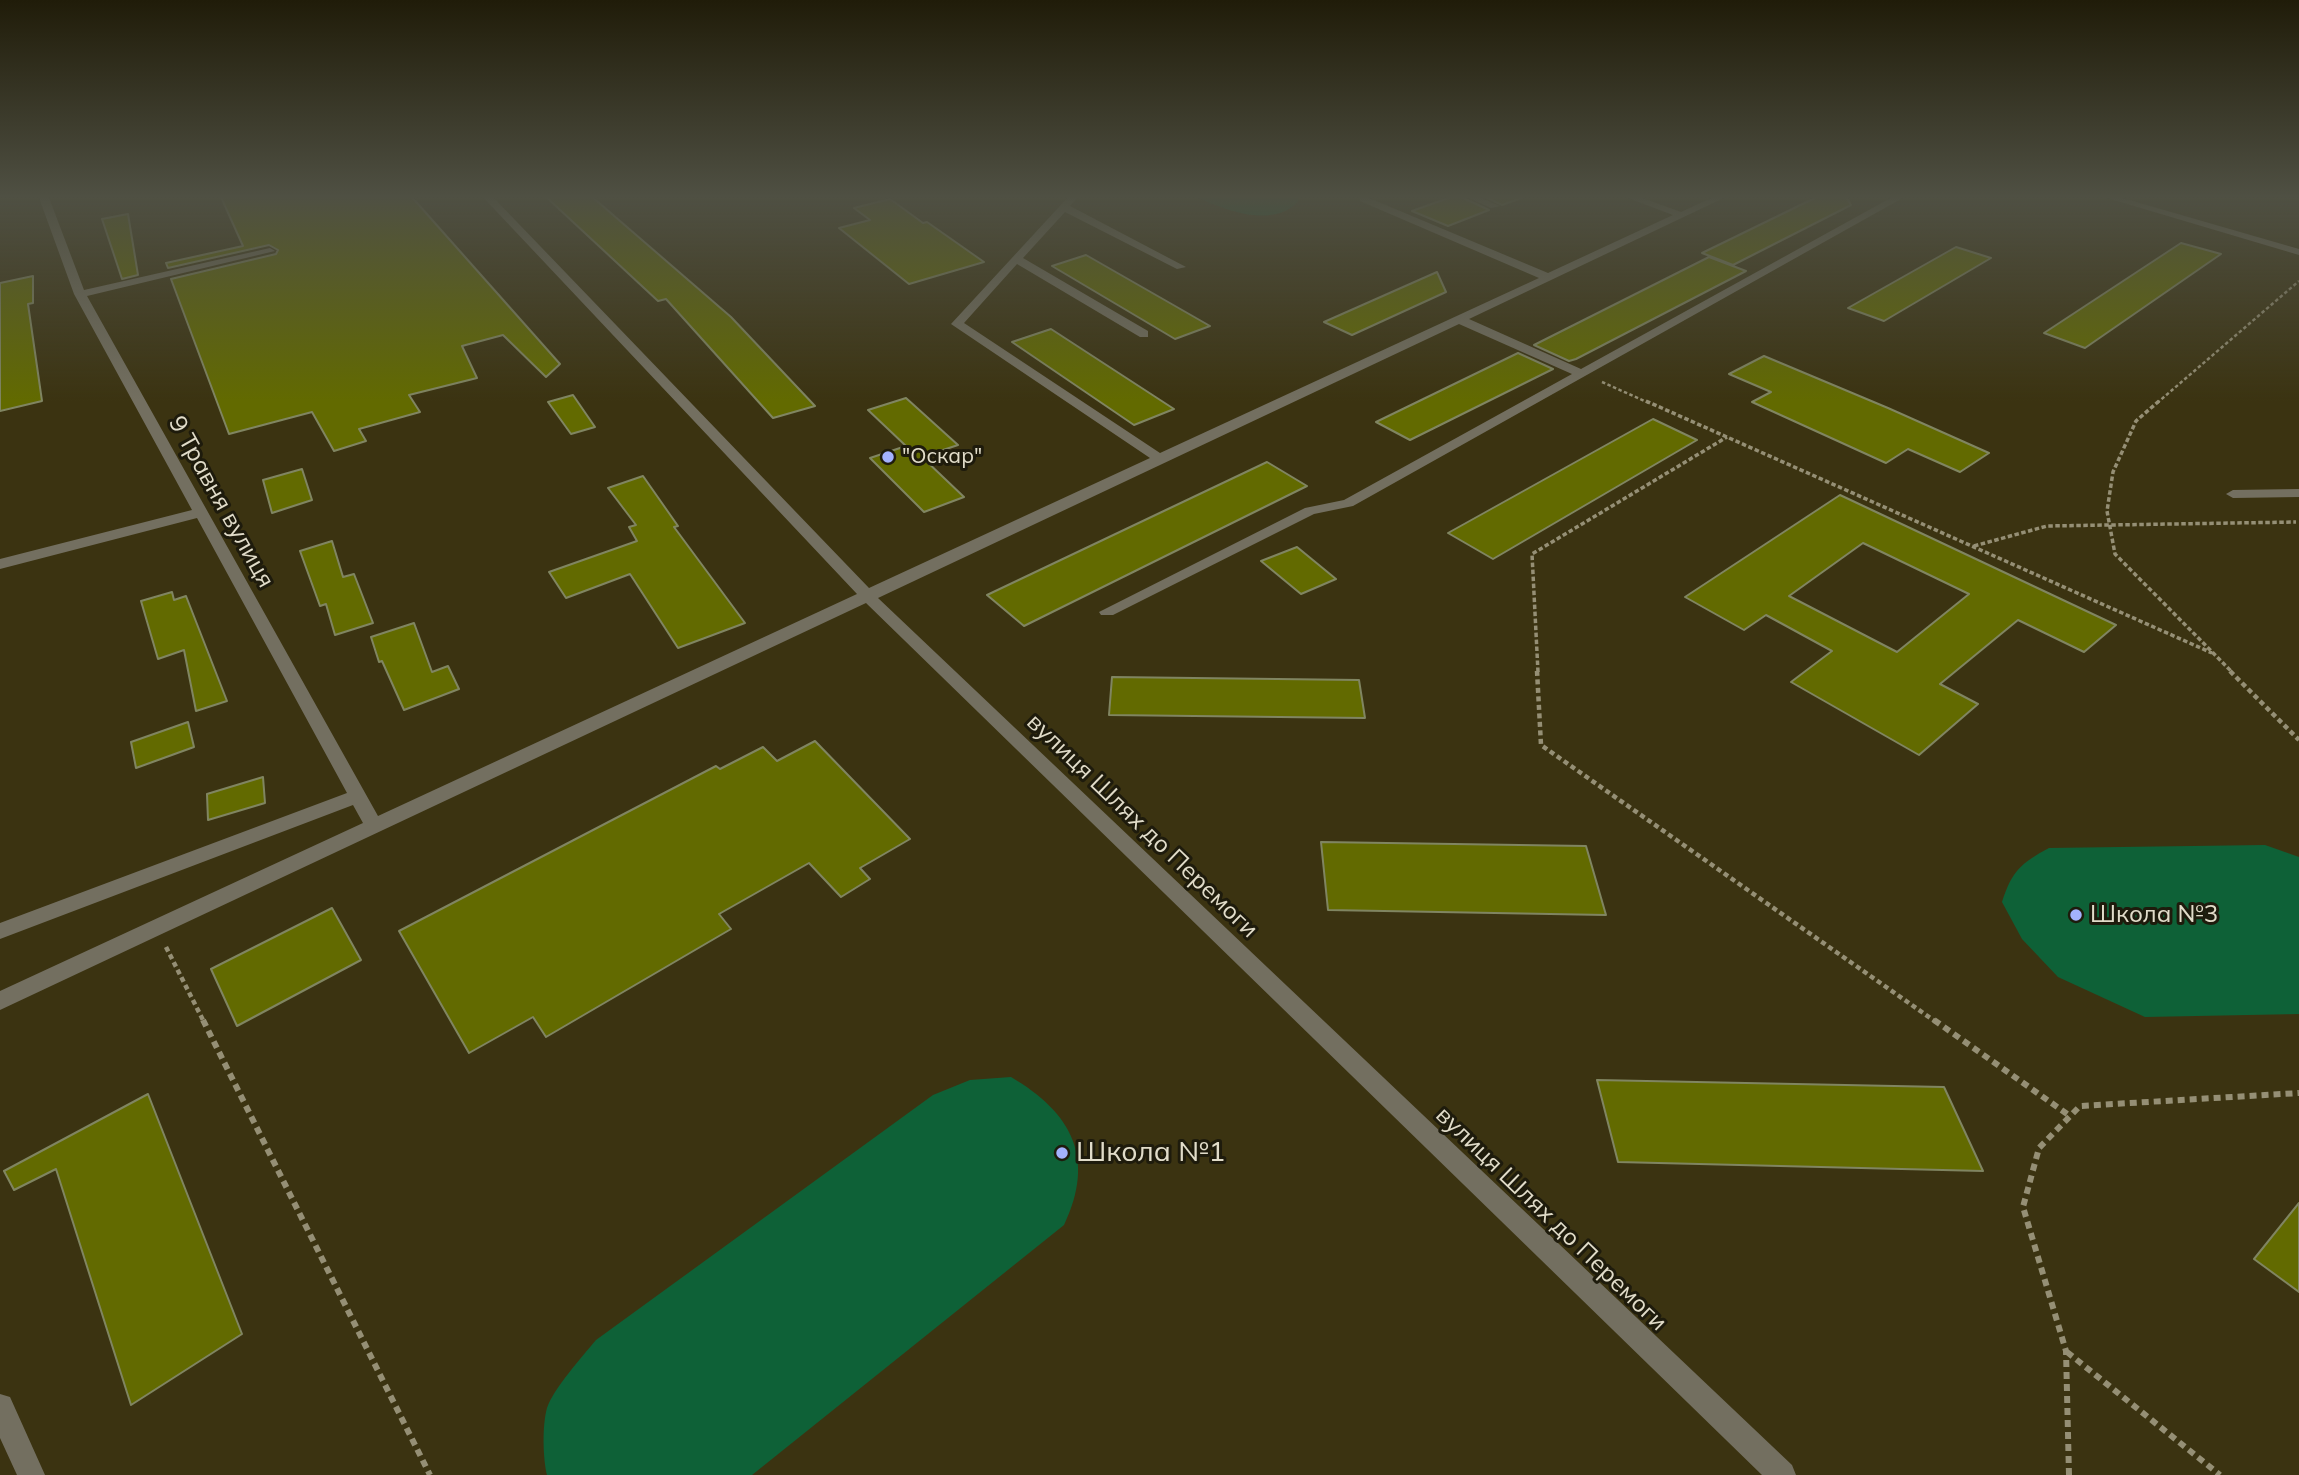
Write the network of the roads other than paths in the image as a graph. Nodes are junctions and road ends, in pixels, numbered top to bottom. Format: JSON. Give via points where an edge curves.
{"nodes":[{"id":1,"x":69,"y":264,"type":"edge"},
{"id":2,"x":213,"y":264,"type":"edge"},
{"id":3,"x":552,"y":264,"type":"edge"},
{"id":4,"x":1012,"y":264,"type":"edge"},
{"id":5,"x":1024,"y":264,"type":"edge"},
{"id":6,"x":1175,"y":264,"type":"edge"},
{"id":7,"x":1516,"y":264,"type":"edge"},
{"id":8,"x":1579,"y":264,"type":"edge"},
{"id":9,"x":1780,"y":264,"type":"edge"},
{"id":10,"x":1181,"y":267,"type":"dead end"},
{"id":11,"x":1549,"y":278,"type":"junction"},
{"id":12,"x":80,"y":294,"type":"junction"},
{"id":13,"x":1460,"y":320,"type":"junction"},
{"id":14,"x":1144,"y":334,"type":"dead end"},
{"id":15,"x":1583,"y":374,"type":"junction"},
{"id":16,"x":1160,"y":459,"type":"junction"},
{"id":17,"x":2299,"y":493,"type":"edge"},
{"id":18,"x":2233,"y":494,"type":"dead end"},
{"id":19,"x":201,"y":512,"type":"junction"},
{"id":20,"x":0,"y":564,"type":"edge"},
{"id":21,"x":868,"y":597,"type":"junction"},
{"id":22,"x":1107,"y":612,"type":"dead end"},
{"id":23,"x":357,"y":796,"type":"junction"},
{"id":24,"x":374,"y":825,"type":"junction"},
{"id":25,"x":0,"y":930,"type":"edge"},
{"id":26,"x":0,"y":1001,"type":"edge"},
{"id":27,"x":0,"y":1407,"type":"edge"},
{"id":28,"x":31,"y":1475,"type":"edge"},
{"id":29,"x":1782,"y":1475,"type":"edge"}],
"edges":[{"from":1,"to":12,"type":"street","name":"9 Травня вулиця"},
{"from":2,"to":12,"type":"street"},
{"from":3,"to":21,"type":"street","name":"вулиця Шлях до Перемоги"},
{"from":4,"to":16,"type":"street","via":[[957,324]]},
{"from":5,"to":14,"type":"street"},
{"from":6,"to":10,"type":"street"},
{"from":7,"to":11,"type":"street"},
{"from":8,"to":11,"type":"street"},
{"from":9,"to":15,"type":"street"},
{"from":11,"to":13,"type":"street"},
{"from":12,"to":19,"type":"street","name":"9 Травня вулиця"},
{"from":13,"to":15,"type":"street"},
{"from":13,"to":16,"type":"street"},
{"from":15,"to":22,"type":"street","via":[[1348,503],[1310,511]]},
{"from":16,"to":21,"type":"street"},
{"from":17,"to":18,"type":"street"},
{"from":19,"to":20,"type":"street"},
{"from":19,"to":23,"type":"street","name":"9 Травня вулиця"},
{"from":21,"to":24,"type":"street"},
{"from":21,"to":29,"type":"street","name":"вулиця Шлях до Перемоги"},
{"from":23,"to":24,"type":"street","name":"9 Травня вулиця"},
{"from":23,"to":25,"type":"street"},
{"from":24,"to":26,"type":"street"},
{"from":27,"to":28,"type":"street"}]}
